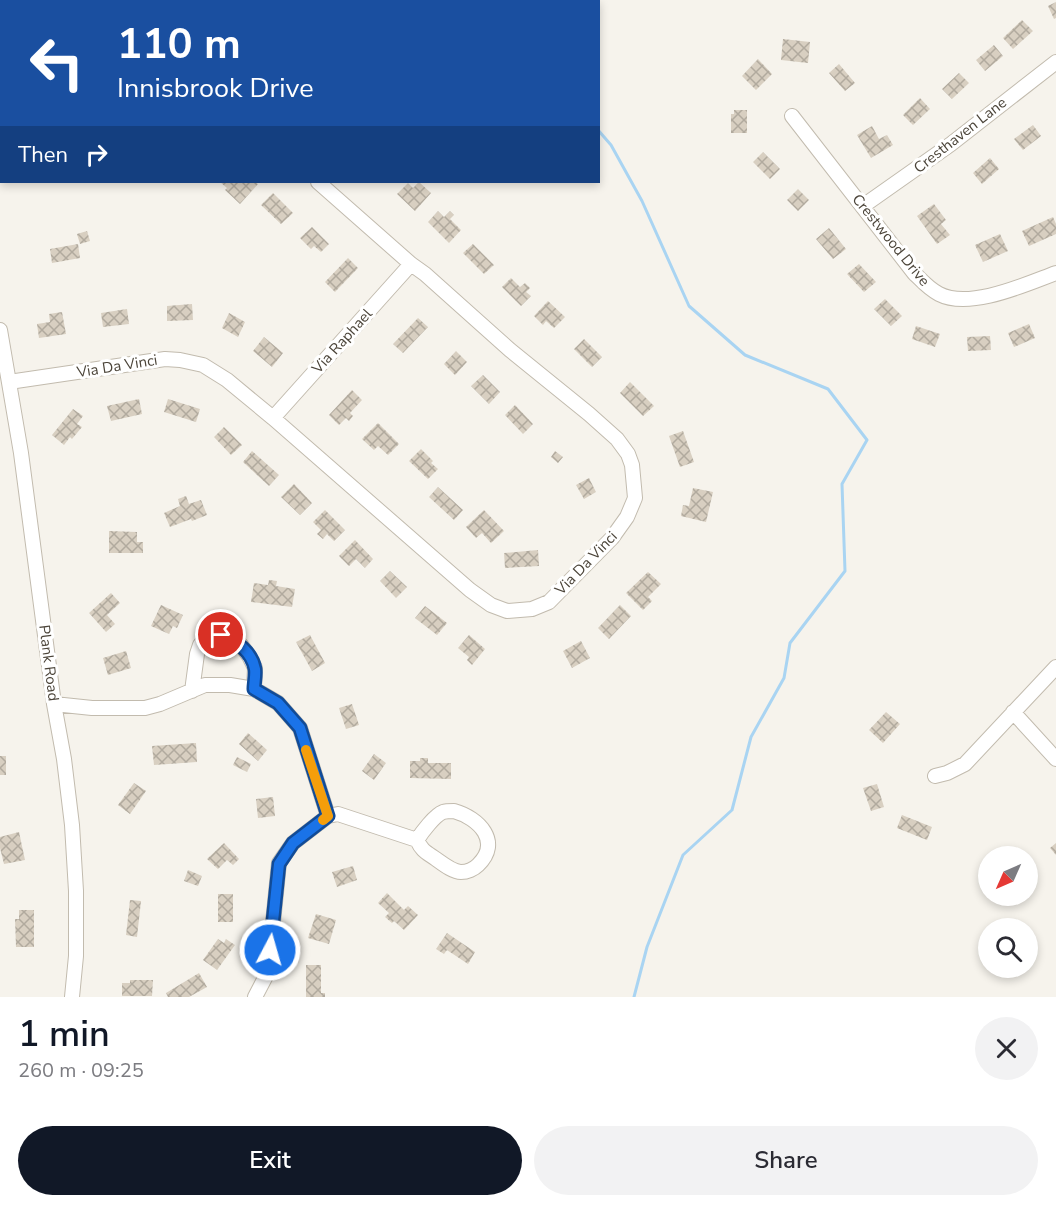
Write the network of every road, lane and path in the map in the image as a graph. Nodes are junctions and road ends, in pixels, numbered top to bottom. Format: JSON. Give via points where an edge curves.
{"nodes":[{"id":1,"x":1056,"y":62,"type":"edge"},
{"id":2,"x":792,"y":116,"type":"dead end"},
{"id":3,"x":319,"y":183,"type":"edge"},
{"id":4,"x":862,"y":206,"type":"junction"},
{"id":5,"x":411,"y":264,"type":"junction"},
{"id":6,"x":1056,"y":273,"type":"edge"},
{"id":7,"x":0,"y":330,"type":"edge"},
{"id":8,"x":9,"y":382,"type":"junction"},
{"id":9,"x":273,"y":418,"type":"junction"},
{"id":10,"x":1056,"y":667,"type":"edge"},
{"id":11,"x":254,"y":689,"type":"junction"},
{"id":12,"x":192,"y":691,"type":"junction"},
{"id":13,"x":54,"y":704,"type":"junction"},
{"id":14,"x":1013,"y":712,"type":"junction"},
{"id":15,"x":1056,"y":759,"type":"edge"},
{"id":16,"x":935,"y":776,"type":"dead end"},
{"id":17,"x":328,"y":816,"type":"junction"},
{"id":18,"x":417,"y":840,"type":"junction"},
{"id":19,"x":72,"y":997,"type":"edge"},
{"id":20,"x":255,"y":997,"type":"edge"}],
"edges":[{"from":1,"to":4,"type":"street","name":"Cresthaven Lane","via":[[951,144]]},
{"from":2,"to":4,"type":"street","name":"Crestwood Drive"},
{"from":3,"to":5,"type":"street","name":"Via Da Vinci"},
{"from":4,"to":6,"type":"street","name":"Crestwood Drive","via":[[914,273],[928,287],[951,298],[985,297]]},
{"from":5,"to":9,"type":"street","name":"Via Raphael"},
{"from":5,"to":9,"type":"street","name":"Via Da Vinci","via":[[617,439],[632,465],[635,498],[627,518],[612,538],[549,602],[532,609],[507,611],[470,590]]},
{"from":7,"to":8,"type":"street","name":"Plank Road"},
{"from":8,"to":9,"type":"street","name":"Via Da Vinci","via":[[180,360],[203,365]]},
{"from":8,"to":13,"type":"street","name":"Plank Road"},
{"from":10,"to":14,"type":"street"},
{"from":11,"to":12,"type":"street","via":[[205,685]]},
{"from":11,"to":12,"type":"street","via":[[255,668],[249,656],[231,638],[221,635],[200,645]]},
{"from":11,"to":17,"type":"street","via":[[278,703],[300,728]]},
{"from":12,"to":13,"type":"street","via":[[145,708]]},
{"from":13,"to":19,"type":"street","name":"Plank Road","via":[[64,759],[76,891]]},
{"from":14,"to":15,"type":"street"},
{"from":14,"to":16,"type":"street","via":[[965,764]]},
{"from":17,"to":18,"type":"street","via":[[339,814]]},
{"from":17,"to":20,"type":"street","via":[[293,843],[279,864],[268,972]]},
{"from":18,"to":18,"type":"street","via":[[421,848],[445,866],[461,872],[474,869],[489,847],[485,831],[474,819],[454,811],[443,812]]}]}
